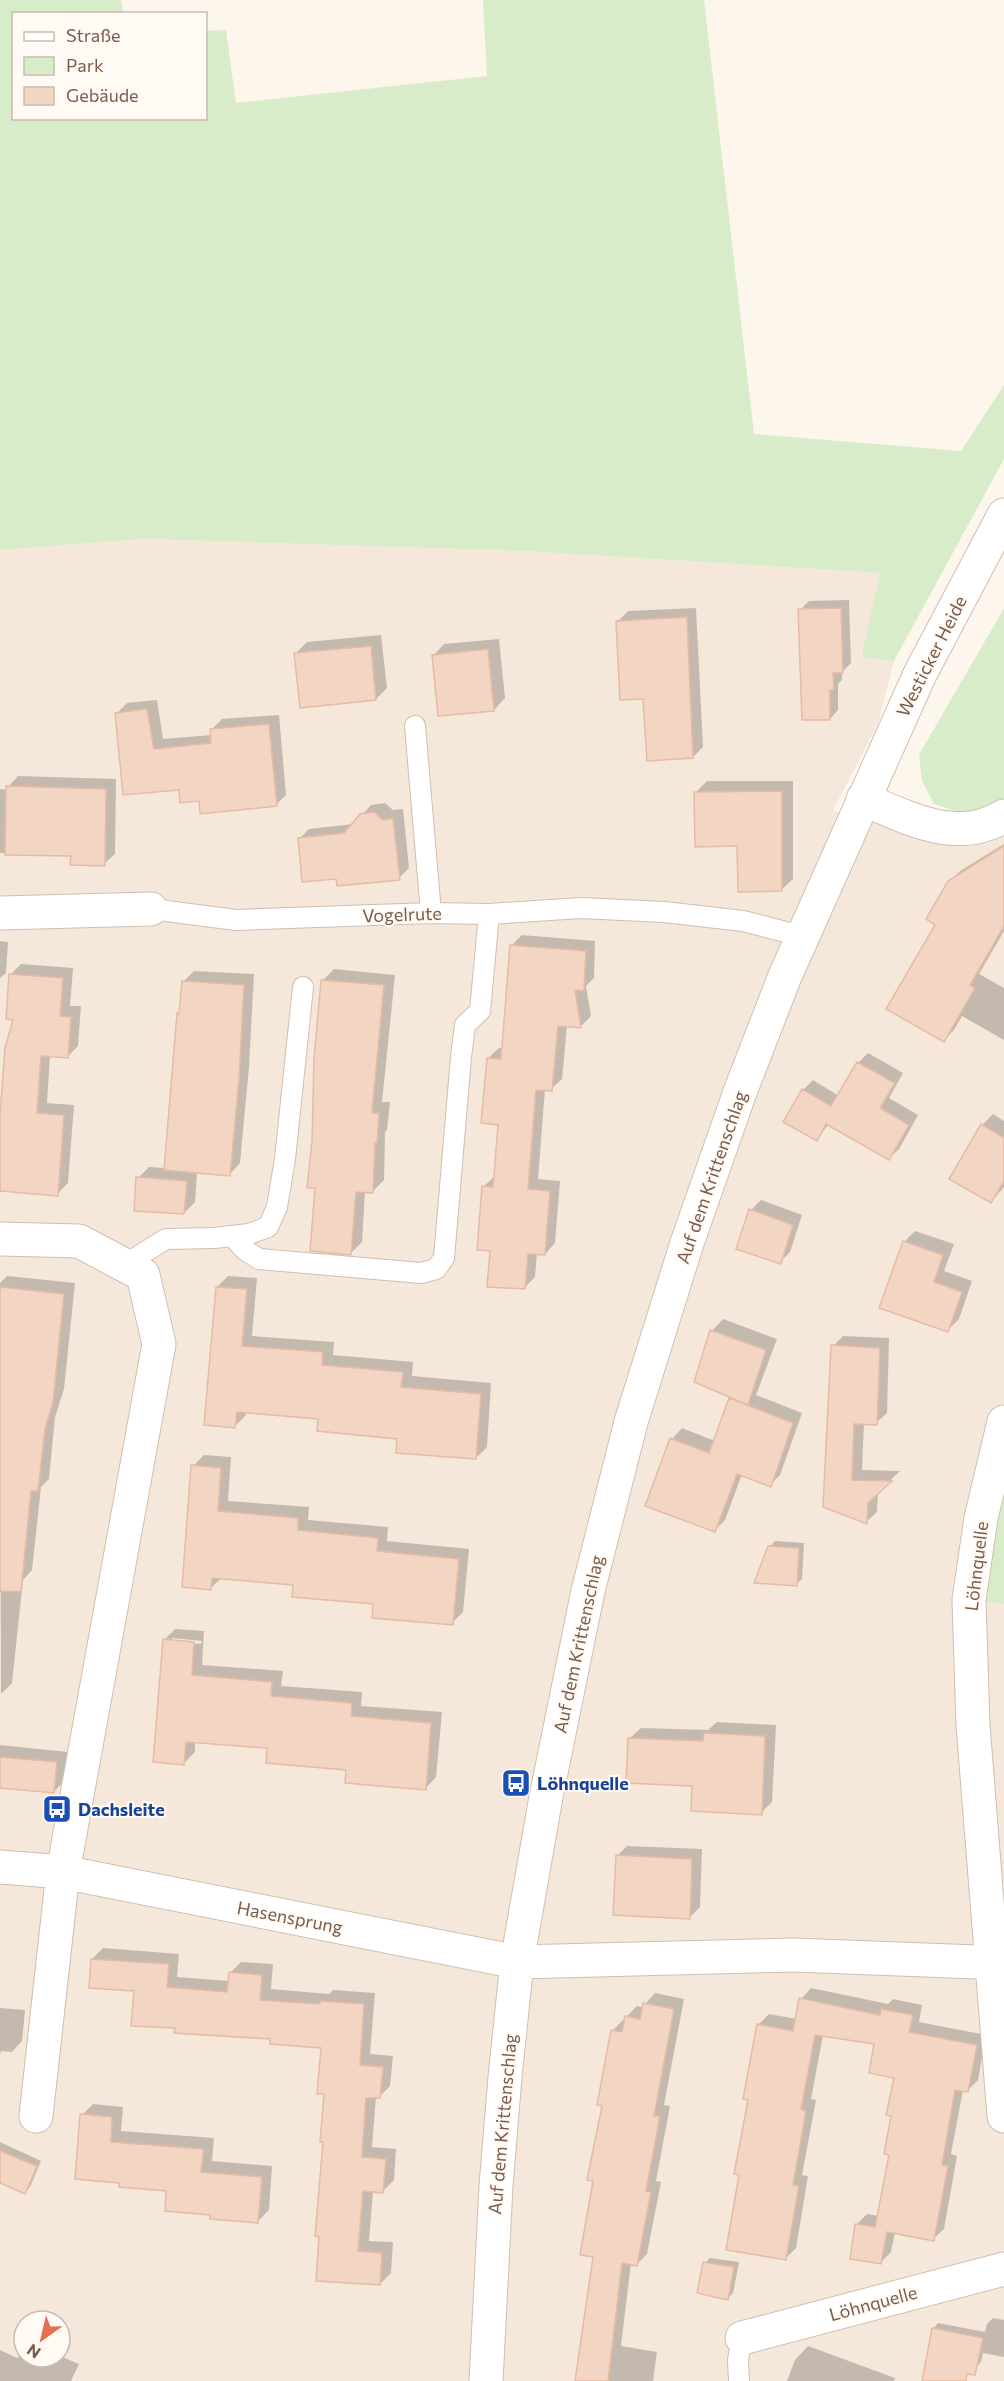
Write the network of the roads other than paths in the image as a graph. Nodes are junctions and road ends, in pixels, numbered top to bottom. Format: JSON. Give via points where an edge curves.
{"nodes":[{"id":1,"x":1004,"y":515,"type":"edge"},
{"id":2,"x":415,"y":726,"type":"dead end"},
{"id":3,"x":863,"y":799,"type":"junction"},
{"id":4,"x":1004,"y":816,"type":"edge"},
{"id":5,"x":151,"y":909,"type":"joint"},
{"id":6,"x":0,"y":913,"type":"edge"},
{"id":7,"x":431,"y":913,"type":"junction"},
{"id":8,"x":489,"y":914,"type":"junction"},
{"id":9,"x":801,"y":936,"type":"junction"},
{"id":10,"x":303,"y":987,"type":"dead end"},
{"id":11,"x":231,"y":1236,"type":"junction"},
{"id":12,"x":0,"y":1239,"type":"edge"},
{"id":13,"x":124,"y":1265,"type":"junction"},
{"id":14,"x":1004,"y":1422,"type":"edge"},
{"id":15,"x":0,"y":1867,"type":"edge"},
{"id":16,"x":63,"y":1872,"type":"junction"},
{"id":17,"x":518,"y":1962,"type":"junction"},
{"id":18,"x":998,"y":1963,"type":"edge"},
{"id":19,"x":36,"y":2116,"type":"dead end"},
{"id":20,"x":1004,"y":2116,"type":"edge"},
{"id":21,"x":1004,"y":2269,"type":"edge"},
{"id":22,"x":742,"y":2338,"type":"joint"},
{"id":23,"x":486,"y":2381,"type":"edge"},
{"id":24,"x":739,"y":2381,"type":"edge"}],
"edges":[{"from":1,"to":3,"type":"street","name":"Westicker Heide","via":[[920,674]]},
{"from":2,"to":7,"type":"lane"},
{"from":3,"to":4,"type":"street","via":[[941,828],[964,831]]},
{"from":3,"to":9,"type":"street","name":"Westicker Heide"},
{"from":5,"to":6,"type":"street","name":"Vogelrute"},
{"from":5,"to":7,"type":"lane","name":"Vogelrute","via":[[236,921]]},
{"from":7,"to":8,"type":"lane","name":"Vogelrute"},
{"from":8,"to":9,"type":"lane","name":"Vogelrute","via":[[581,908],[664,912],[743,921]]},
{"from":8,"to":11,"type":"lane","via":[[480,1011],[465,1025],[444,1258],[436,1269],[421,1273],[259,1259]]},
{"from":9,"to":17,"type":"street","name":"Auf dem Krittenschlag","via":[[690,1233],[631,1422],[588,1591],[546,1797]]},
{"from":10,"to":11,"type":"lane","via":[[277,1207],[268,1227]]},
{"from":11,"to":13,"type":"lane","via":[[166,1239]]},
{"from":12,"to":13,"type":"street","via":[[79,1241]]},
{"from":13,"to":16,"type":"street","via":[[143,1275],[159,1344]]},
{"from":14,"to":18,"type":"street","name":"Löhnquelle","via":[[981,1518],[969,1600],[973,1725]]},
{"from":15,"to":16,"type":"street","name":"Hasensprung"},
{"from":16,"to":17,"type":"street","name":"Hasensprung"},
{"from":16,"to":19,"type":"street"},
{"from":17,"to":18,"type":"street","via":[[794,1955]]},
{"from":17,"to":23,"type":"street","name":"Auf dem Krittenschlag","via":[[496,2186]]},
{"from":18,"to":20,"type":"street","name":"Löhnquelle"},
{"from":21,"to":22,"type":"street","name":"Löhnquelle"},
{"from":22,"to":24,"type":"lane"}]}
